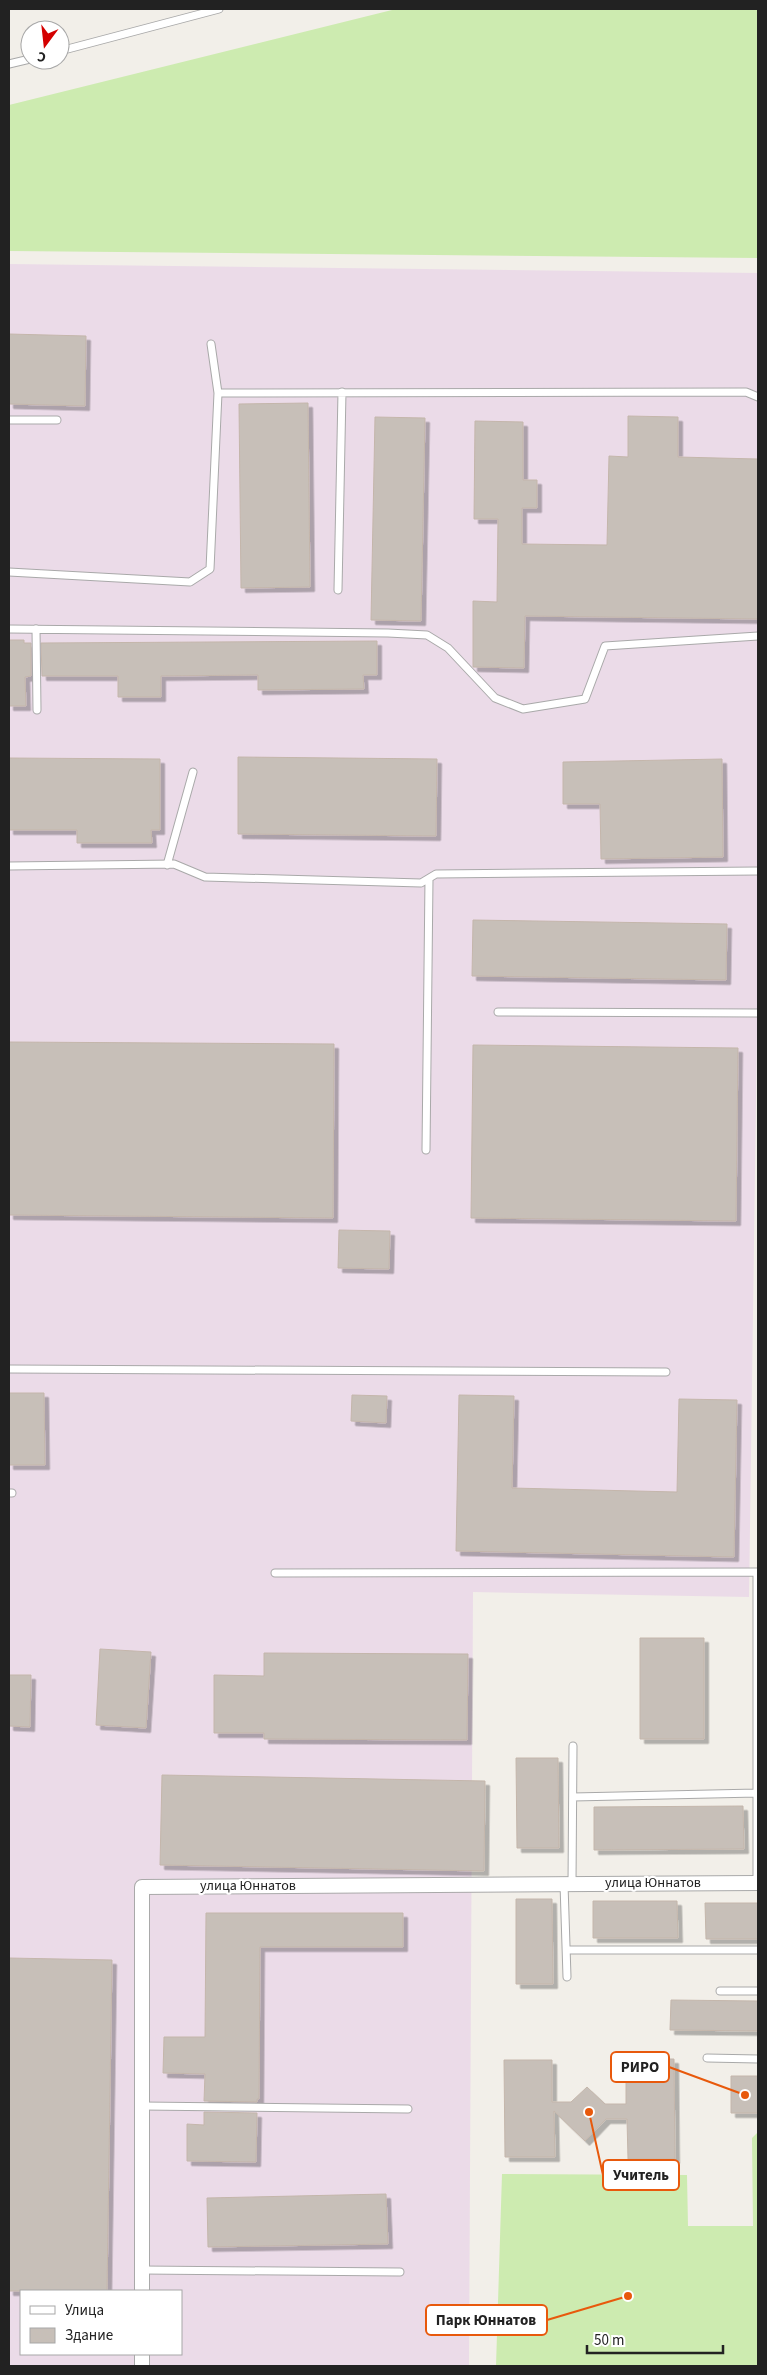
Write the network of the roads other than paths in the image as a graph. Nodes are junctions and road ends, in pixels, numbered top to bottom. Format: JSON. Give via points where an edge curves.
{"nodes":[{"id":1,"x":219,"y":9,"type":"edge"},
{"id":2,"x":70,"y":48,"type":"edge"},
{"id":3,"x":211,"y":344,"type":"dead end"},
{"id":4,"x":342,"y":392,"type":"junction"},
{"id":5,"x":218,"y":393,"type":"junction"},
{"id":6,"x":758,"y":397,"type":"edge"},
{"id":7,"x":9,"y":420,"type":"edge"},
{"id":8,"x":57,"y":420,"type":"dead end"},
{"id":9,"x":9,"y":572,"type":"edge"},
{"id":10,"x":338,"y":590,"type":"dead end"},
{"id":11,"x":9,"y":629,"type":"edge"},
{"id":12,"x":36,"y":629,"type":"junction"},
{"id":13,"x":758,"y":636,"type":"edge"},
{"id":14,"x":37,"y":710,"type":"dead end"},
{"id":15,"x":193,"y":772,"type":"dead end"},
{"id":16,"x":167,"y":864,"type":"junction"},
{"id":17,"x":9,"y":866,"type":"edge"},
{"id":18,"x":758,"y":871,"type":"edge"},
{"id":19,"x":429,"y":879,"type":"junction"},
{"id":20,"x":498,"y":1012,"type":"dead end"},
{"id":21,"x":758,"y":1013,"type":"edge"},
{"id":22,"x":426,"y":1150,"type":"dead end"},
{"id":23,"x":9,"y":1369,"type":"edge"},
{"id":24,"x":666,"y":1372,"type":"dead end"},
{"id":25,"x":275,"y":1573,"type":"dead end"},
{"id":26,"x":573,"y":1746,"type":"dead end"},
{"id":27,"x":758,"y":1793,"type":"edge"},
{"id":28,"x":573,"y":1797,"type":"junction"},
{"id":29,"x":758,"y":1883,"type":"edge"},
{"id":30,"x":568,"y":1884,"type":"junction"},
{"id":31,"x":567,"y":1950,"type":"junction"},
{"id":32,"x":758,"y":1950,"type":"edge"},
{"id":33,"x":567,"y":1977,"type":"dead end"},
{"id":34,"x":720,"y":1990,"type":"dead end"},
{"id":35,"x":758,"y":1991,"type":"edge"},
{"id":36,"x":707,"y":2058,"type":"dead end"},
{"id":37,"x":758,"y":2058,"type":"edge"},
{"id":38,"x":142,"y":2106,"type":"junction"},
{"id":39,"x":408,"y":2109,"type":"dead end"},
{"id":40,"x":142,"y":2270,"type":"junction"},
{"id":41,"x":400,"y":2272,"type":"dead end"},
{"id":42,"x":142,"y":2290,"type":"edge"}],
"edges":[{"from":1,"to":2,"type":"lane"},
{"from":3,"to":5,"type":"lane"},
{"from":4,"to":5,"type":"lane"},
{"from":4,"to":6,"type":"lane","via":[[746,392]]},
{"from":4,"to":10,"type":"lane"},
{"from":5,"to":9,"type":"lane","via":[[210,570],[190,582]]},
{"from":7,"to":8,"type":"lane"},
{"from":11,"to":12,"type":"lane"},
{"from":12,"to":13,"type":"lane","via":[[427,635],[448,648],[496,698],[523,709],[585,699],[604,646]]},
{"from":12,"to":14,"type":"lane"},
{"from":15,"to":16,"type":"lane"},
{"from":16,"to":17,"type":"lane"},
{"from":16,"to":19,"type":"lane","via":[[205,878],[421,884]]},
{"from":18,"to":19,"type":"lane","via":[[436,874]]},
{"from":19,"to":22,"type":"lane"},
{"from":20,"to":21,"type":"lane"},
{"from":23,"to":24,"type":"lane"},
{"from":25,"to":27,"type":"lane","via":[[757,1572]]},
{"from":26,"to":28,"type":"lane"},
{"from":27,"to":28,"type":"lane"},
{"from":27,"to":29,"type":"lane"},
{"from":28,"to":30,"type":"lane"},
{"from":29,"to":30,"type":"street","name":"улица Юннатов"},
{"from":30,"to":31,"type":"lane"},
{"from":30,"to":38,"type":"street","name":"улица Юннатов","via":[[142,1887]]},
{"from":31,"to":32,"type":"lane"},
{"from":31,"to":33,"type":"lane"},
{"from":34,"to":35,"type":"lane"},
{"from":36,"to":37,"type":"lane"},
{"from":38,"to":39,"type":"lane"},
{"from":38,"to":40,"type":"street","name":"улица Юннатов"},
{"from":40,"to":41,"type":"lane"},
{"from":40,"to":42,"type":"street","name":"улица Юннатов"}]}
